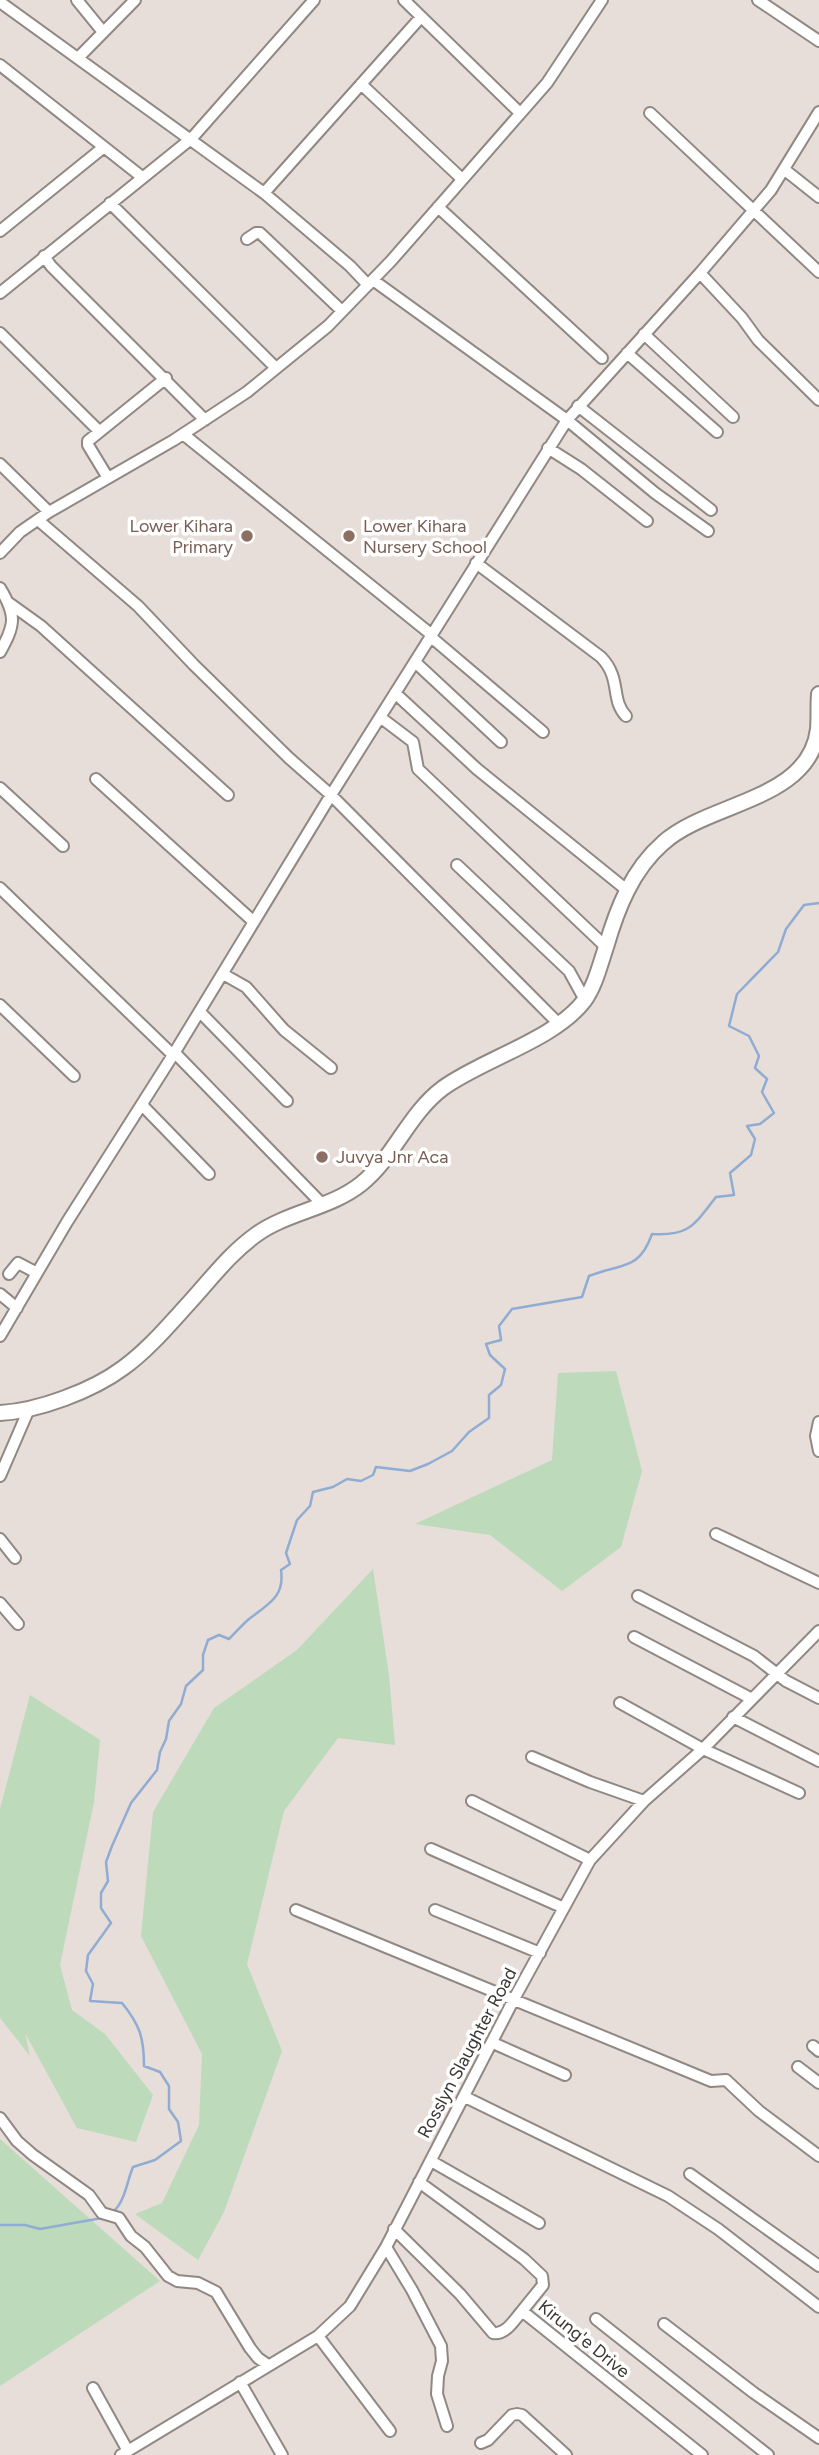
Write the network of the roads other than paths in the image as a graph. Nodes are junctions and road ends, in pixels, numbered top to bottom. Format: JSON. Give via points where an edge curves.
{"nodes":[{"id":1,"x":77,"y":0,"type":"edge"},
{"id":2,"x":135,"y":0,"type":"edge"},
{"id":3,"x":314,"y":0,"type":"edge"},
{"id":4,"x":404,"y":0,"type":"edge"},
{"id":5,"x":602,"y":0,"type":"edge"},
{"id":6,"x":758,"y":0,"type":"edge"},
{"id":7,"x":0,"y":2,"type":"edge"},
{"id":8,"x":421,"y":17,"type":"junction"},
{"id":9,"x":103,"y":32,"type":"junction"},
{"id":10,"x":819,"y":41,"type":"edge"},
{"id":11,"x":78,"y":58,"type":"junction"},
{"id":12,"x":0,"y":65,"type":"edge"},
{"id":13,"x":361,"y":84,"type":"junction"},
{"id":14,"x":819,"y":112,"type":"edge"},
{"id":15,"x":520,"y":113,"type":"junction"},
{"id":16,"x":650,"y":113,"type":"dead end"},
{"id":17,"x":192,"y":138,"type":"junction"},
{"id":18,"x":104,"y":147,"type":"junction"},
{"id":19,"x":785,"y":170,"type":"junction"},
{"id":20,"x":142,"y":177,"type":"junction"},
{"id":21,"x":462,"y":179,"type":"junction"},
{"id":22,"x":264,"y":193,"type":"junction"},
{"id":23,"x":819,"y":197,"type":"edge"},
{"id":24,"x":110,"y":202,"type":"junction"},
{"id":25,"x":438,"y":207,"type":"junction"},
{"id":26,"x":753,"y":211,"type":"junction"},
{"id":27,"x":0,"y":230,"type":"edge"},
{"id":28,"x":247,"y":239,"type":"dead end"},
{"id":29,"x":44,"y":256,"type":"junction"},
{"id":30,"x":819,"y":272,"type":"edge"},
{"id":31,"x":700,"y":273,"type":"junction"},
{"id":32,"x":371,"y":282,"type":"junction"},
{"id":33,"x":0,"y":293,"type":"edge"},
{"id":34,"x":342,"y":311,"type":"junction"},
{"id":35,"x":0,"y":333,"type":"edge"},
{"id":36,"x":644,"y":334,"type":"junction"},
{"id":37,"x":627,"y":353,"type":"junction"},
{"id":38,"x":602,"y":358,"type":"dead end"},
{"id":39,"x":276,"y":368,"type":"junction"},
{"id":40,"x":166,"y":379,"type":"junction"},
{"id":41,"x":819,"y":400,"type":"edge"},
{"id":42,"x":578,"y":406,"type":"junction"},
{"id":43,"x":733,"y":417,"type":"dead end"},
{"id":44,"x":567,"y":419,"type":"junction"},
{"id":45,"x":205,"y":420,"type":"junction"},
{"id":46,"x":99,"y":431,"type":"junction"},
{"id":47,"x":718,"y":432,"type":"dead end"},
{"id":48,"x":183,"y":434,"type":"junction"},
{"id":49,"x":548,"y":448,"type":"junction"},
{"id":50,"x":0,"y":464,"type":"edge"},
{"id":51,"x":108,"y":478,"type":"junction"},
{"id":52,"x":711,"y":510,"type":"dead end"},
{"id":53,"x":49,"y":512,"type":"junction"},
{"id":54,"x":38,"y":520,"type":"junction"},
{"id":55,"x":647,"y":521,"type":"dead end"},
{"id":56,"x":708,"y":531,"type":"dead end"},
{"id":57,"x":0,"y":553,"type":"edge"},
{"id":58,"x":476,"y":564,"type":"junction"},
{"id":59,"x":0,"y":588,"type":"edge"},
{"id":60,"x":9,"y":603,"type":"junction"},
{"id":61,"x":432,"y":636,"type":"junction"},
{"id":62,"x":1,"y":648,"type":"edge"},
{"id":63,"x":415,"y":662,"type":"junction"},
{"id":64,"x":396,"y":693,"type":"junction"},
{"id":65,"x":819,"y":694,"type":"edge"},
{"id":66,"x":626,"y":716,"type":"dead end"},
{"id":67,"x":380,"y":717,"type":"junction"},
{"id":68,"x":543,"y":732,"type":"dead end"},
{"id":69,"x":501,"y":742,"type":"dead end"},
{"id":70,"x":96,"y":779,"type":"dead end"},
{"id":71,"x":0,"y":788,"type":"edge"},
{"id":72,"x":228,"y":795,"type":"dead end"},
{"id":73,"x":331,"y":795,"type":"junction"},
{"id":74,"x":63,"y":846,"type":"dead end"},
{"id":75,"x":457,"y":865,"type":"dead end"},
{"id":76,"x":0,"y":888,"type":"edge"},
{"id":77,"x":628,"y":891,"type":"junction"},
{"id":78,"x":254,"y":922,"type":"junction"},
{"id":79,"x":606,"y":947,"type":"junction"},
{"id":80,"x":223,"y":974,"type":"junction"},
{"id":81,"x":585,"y":1000,"type":"junction"},
{"id":82,"x":0,"y":1005,"type":"edge"},
{"id":83,"x":200,"y":1012,"type":"junction"},
{"id":84,"x":558,"y":1023,"type":"junction"},
{"id":85,"x":174,"y":1054,"type":"junction"},
{"id":86,"x":331,"y":1068,"type":"dead end"},
{"id":87,"x":74,"y":1076,"type":"dead end"},
{"id":88,"x":287,"y":1101,"type":"dead end"},
{"id":89,"x":142,"y":1105,"type":"junction"},
{"id":90,"x":209,"y":1174,"type":"dead end"},
{"id":91,"x":322,"y":1204,"type":"junction"},
{"id":92,"x":37,"y":1273,"type":"junction"},
{"id":93,"x":9,"y":1274,"type":"dead end"},
{"id":94,"x":0,"y":1294,"type":"edge"},
{"id":95,"x":17,"y":1308,"type":"junction"},
{"id":96,"x":0,"y":1336,"type":"edge"},
{"id":97,"x":29,"y":1409,"type":"junction"},
{"id":98,"x":0,"y":1413,"type":"edge"},
{"id":99,"x":819,"y":1422,"type":"edge"},
{"id":100,"x":819,"y":1451,"type":"edge"},
{"id":101,"x":0,"y":1476,"type":"edge"},
{"id":102,"x":716,"y":1534,"type":"dead end"},
{"id":103,"x":0,"y":1539,"type":"edge"},
{"id":104,"x":15,"y":1558,"type":"dead end"},
{"id":105,"x":819,"y":1583,"type":"edge"},
{"id":106,"x":638,"y":1596,"type":"dead end"},
{"id":107,"x":0,"y":1603,"type":"edge"},
{"id":108,"x":18,"y":1624,"type":"dead end"},
{"id":109,"x":819,"y":1631,"type":"edge"},
{"id":110,"x":634,"y":1637,"type":"dead end"},
{"id":111,"x":806,"y":1644,"type":"junction"},
{"id":112,"x":819,"y":1651,"type":"edge"},
{"id":113,"x":778,"y":1673,"type":"junction"},
{"id":114,"x":819,"y":1698,"type":"edge"},
{"id":115,"x":752,"y":1699,"type":"junction"},
{"id":116,"x":620,"y":1703,"type":"dead end"},
{"id":117,"x":733,"y":1717,"type":"junction"},
{"id":118,"x":703,"y":1749,"type":"junction"},
{"id":119,"x":532,"y":1757,"type":"dead end"},
{"id":120,"x":819,"y":1761,"type":"edge"},
{"id":121,"x":799,"y":1793,"type":"dead end"},
{"id":122,"x":472,"y":1801,"type":"dead end"},
{"id":123,"x":644,"y":1801,"type":"junction"},
{"id":124,"x":431,"y":1849,"type":"dead end"},
{"id":125,"x":590,"y":1860,"type":"junction"},
{"id":126,"x":564,"y":1908,"type":"junction"},
{"id":127,"x":296,"y":1910,"type":"dead end"},
{"id":128,"x":435,"y":1910,"type":"dead end"},
{"id":129,"x":540,"y":1953,"type":"junction"},
{"id":130,"x":514,"y":1999,"type":"junction"},
{"id":131,"x":493,"y":2043,"type":"junction"},
{"id":132,"x":798,"y":2067,"type":"dead end"},
{"id":133,"x":565,"y":2076,"type":"dead end"},
{"id":134,"x":819,"y":2083,"type":"edge"},
{"id":135,"x":465,"y":2097,"type":"junction"},
{"id":136,"x":0,"y":2118,"type":"edge"},
{"id":137,"x":819,"y":2156,"type":"edge"},
{"id":138,"x":431,"y":2161,"type":"junction"},
{"id":139,"x":690,"y":2174,"type":"dead end"},
{"id":140,"x":419,"y":2182,"type":"junction"},
{"id":141,"x":539,"y":2223,"type":"dead end"},
{"id":142,"x":394,"y":2229,"type":"junction"},
{"id":143,"x":386,"y":2247,"type":"junction"},
{"id":144,"x":819,"y":2266,"type":"edge"},
{"id":145,"x":819,"y":2307,"type":"edge"},
{"id":146,"x":522,"y":2311,"type":"junction"},
{"id":147,"x":596,"y":2319,"type":"dead end"},
{"id":148,"x":664,"y":2324,"type":"dead end"},
{"id":149,"x":318,"y":2336,"type":"junction"},
{"id":150,"x":268,"y":2365,"type":"junction"},
{"id":151,"x":240,"y":2382,"type":"junction"},
{"id":152,"x":93,"y":2388,"type":"dead end"},
{"id":153,"x":447,"y":2426,"type":"dead end"},
{"id":154,"x":390,"y":2431,"type":"dead end"},
{"id":155,"x":819,"y":2438,"type":"edge"},
{"id":156,"x":481,"y":2442,"type":"dead end"},
{"id":157,"x":125,"y":2453,"type":"edge"},
{"id":158,"x":282,"y":2455,"type":"edge"},
{"id":159,"x":566,"y":2455,"type":"edge"},
{"id":160,"x":702,"y":2455,"type":"edge"},
{"id":161,"x":768,"y":2455,"type":"edge"}],
"edges":[{"from":1,"to":9,"type":"street"},
{"from":2,"to":9,"type":"street"},
{"from":3,"to":17,"type":"street"},
{"from":4,"to":8,"type":"street"},
{"from":5,"to":15,"type":"street","via":[[561,63]]},
{"from":6,"to":10,"type":"street"},
{"from":7,"to":11,"type":"street"},
{"from":8,"to":13,"type":"street"},
{"from":8,"to":15,"type":"street"},
{"from":9,"to":11,"type":"street"},
{"from":11,"to":17,"type":"street"},
{"from":12,"to":18,"type":"street"},
{"from":13,"to":21,"type":"street"},
{"from":13,"to":22,"type":"street"},
{"from":14,"to":19,"type":"street"},
{"from":15,"to":21,"type":"street"},
{"from":16,"to":26,"type":"street"},
{"from":17,"to":20,"type":"street"},
{"from":17,"to":22,"type":"street"},
{"from":18,"to":20,"type":"street"},
{"from":18,"to":27,"type":"street"},
{"from":19,"to":23,"type":"street"},
{"from":19,"to":26,"type":"street"},
{"from":20,"to":24,"type":"street"},
{"from":21,"to":25,"type":"street"},
{"from":22,"to":32,"type":"street"},
{"from":24,"to":29,"type":"street"},
{"from":24,"to":39,"type":"street"},
{"from":25,"to":32,"type":"street"},
{"from":25,"to":38,"type":"street"},
{"from":26,"to":30,"type":"street"},
{"from":26,"to":31,"type":"street"},
{"from":28,"to":34,"type":"street","via":[[260,233]]},
{"from":29,"to":33,"type":"street"},
{"from":29,"to":40,"type":"street"},
{"from":31,"to":36,"type":"street"},
{"from":31,"to":41,"type":"street"},
{"from":32,"to":34,"type":"street"},
{"from":32,"to":44,"type":"street"},
{"from":34,"to":39,"type":"street"},
{"from":35,"to":46,"type":"street"},
{"from":36,"to":37,"type":"street"},
{"from":36,"to":43,"type":"street"},
{"from":37,"to":42,"type":"street"},
{"from":37,"to":47,"type":"street"},
{"from":39,"to":45,"type":"street"},
{"from":40,"to":45,"type":"street"},
{"from":40,"to":46,"type":"street"},
{"from":42,"to":44,"type":"street"},
{"from":42,"to":52,"type":"street"},
{"from":44,"to":49,"type":"street"},
{"from":44,"to":56,"type":"street"},
{"from":45,"to":48,"type":"street"},
{"from":46,"to":51,"type":"street","via":[[88,445]]},
{"from":48,"to":51,"type":"street"},
{"from":48,"to":61,"type":"street"},
{"from":49,"to":55,"type":"street"},
{"from":49,"to":58,"type":"street"},
{"from":50,"to":53,"type":"street"},
{"from":51,"to":53,"type":"street"},
{"from":53,"to":54,"type":"street"},
{"from":54,"to":57,"type":"street"},
{"from":54,"to":73,"type":"street","via":[[138,606]]},
{"from":58,"to":61,"type":"street"},
{"from":58,"to":66,"type":"street","via":[[611,667],[620,709]]},
{"from":59,"to":60,"type":"street"},
{"from":60,"to":62,"type":"street","via":[[14,620]]},
{"from":60,"to":72,"type":"street","via":[[41,626]]},
{"from":61,"to":63,"type":"street"},
{"from":61,"to":68,"type":"street"},
{"from":63,"to":64,"type":"street"},
{"from":63,"to":69,"type":"street"},
{"from":64,"to":67,"type":"street"},
{"from":64,"to":77,"type":"street","via":[[477,769]]},
{"from":65,"to":77,"type":"main road","via":[[818,730],[796,774],[778,787],[686,826],[662,843],[637,872]]},
{"from":67,"to":73,"type":"street"},
{"from":67,"to":79,"type":"street","via":[[413,742],[418,769]]},
{"from":70,"to":78,"type":"street"},
{"from":71,"to":74,"type":"street"},
{"from":73,"to":78,"type":"street"},
{"from":73,"to":84,"type":"street"},
{"from":75,"to":81,"type":"street","via":[[569,971]]},
{"from":76,"to":85,"type":"street"},
{"from":77,"to":79,"type":"main road"},
{"from":78,"to":80,"type":"street"},
{"from":79,"to":81,"type":"main road"},
{"from":80,"to":83,"type":"street"},
{"from":80,"to":86,"type":"street","via":[[246,987],[284,1030]]},
{"from":81,"to":84,"type":"main road"},
{"from":82,"to":87,"type":"street"},
{"from":83,"to":85,"type":"street"},
{"from":83,"to":88,"type":"street"},
{"from":84,"to":91,"type":"main road","via":[[444,1087],[424,1104],[360,1185]]},
{"from":85,"to":89,"type":"street"},
{"from":85,"to":91,"type":"street"},
{"from":89,"to":90,"type":"street"},
{"from":89,"to":92,"type":"street"},
{"from":91,"to":97,"type":"main road","via":[[259,1232],[227,1258],[122,1369],[92,1386]]},
{"from":92,"to":93,"type":"street","via":[[18,1263]]},
{"from":92,"to":95,"type":"street"},
{"from":94,"to":95,"type":"street"},
{"from":95,"to":96,"type":"street"},
{"from":97,"to":98,"type":"main road"},
{"from":97,"to":101,"type":"street"},
{"from":99,"to":100,"type":"street"},
{"from":102,"to":105,"type":"street"},
{"from":103,"to":104,"type":"street"},
{"from":106,"to":113,"type":"street"},
{"from":107,"to":108,"type":"street"},
{"from":109,"to":111,"type":"street","name":"Rosslyn Slaughter Road"},
{"from":110,"to":115,"type":"street"},
{"from":111,"to":112,"type":"street"},
{"from":111,"to":113,"type":"street","name":"Rosslyn Slaughter Road"},
{"from":113,"to":114,"type":"street"},
{"from":113,"to":115,"type":"street","name":"Rosslyn Slaughter Road"},
{"from":115,"to":117,"type":"street","name":"Rosslyn Slaughter Road"},
{"from":116,"to":118,"type":"street"},
{"from":117,"to":118,"type":"street","name":"Rosslyn Slaughter Road"},
{"from":117,"to":120,"type":"street"},
{"from":118,"to":121,"type":"street"},
{"from":118,"to":123,"type":"street","name":"Rosslyn Slaughter Road"},
{"from":119,"to":123,"type":"street"},
{"from":122,"to":125,"type":"street"},
{"from":123,"to":125,"type":"street","name":"Rosslyn Slaughter Road"},
{"from":124,"to":126,"type":"street"},
{"from":125,"to":126,"type":"street","name":"Rosslyn Slaughter Road"},
{"from":126,"to":129,"type":"street","name":"Rosslyn Slaughter Road"},
{"from":127,"to":130,"type":"street"},
{"from":128,"to":129,"type":"street"},
{"from":129,"to":130,"type":"street","name":"Rosslyn Slaughter Road"},
{"from":130,"to":131,"type":"street","name":"Rosslyn Slaughter Road"},
{"from":130,"to":137,"type":"street","via":[[710,2081],[726,2080]]},
{"from":131,"to":133,"type":"street"},
{"from":131,"to":135,"type":"street","name":"Rosslyn Slaughter Road"},
{"from":132,"to":134,"type":"street"},
{"from":135,"to":138,"type":"street","name":"Rosslyn Slaughter Road"},
{"from":135,"to":145,"type":"street","via":[[668,2196]]},
{"from":136,"to":150,"type":"street","via":[[33,2155],[89,2195],[102,2213],[118,2218],[168,2276],[216,2292],[250,2348]]},
{"from":138,"to":140,"type":"street","name":"Rosslyn Slaughter Road"},
{"from":138,"to":141,"type":"street"},
{"from":139,"to":144,"type":"street"},
{"from":140,"to":142,"type":"street","name":"Rosslyn Slaughter Road"},
{"from":140,"to":146,"type":"street","via":[[542,2276],[543,2285]]},
{"from":142,"to":143,"type":"street","name":"Rosslyn Slaughter Road"},
{"from":142,"to":146,"type":"street","name":"Kirung'e Drive","via":[[493,2333],[507,2329]]},
{"from":143,"to":149,"type":"street","name":"Rosslyn Slaughter Road","via":[[350,2306]]},
{"from":143,"to":153,"type":"street","via":[[441,2346],[437,2394]]},
{"from":146,"to":160,"type":"street","name":"Kirung'e Drive"},
{"from":147,"to":161,"type":"street","name":"Kirung'e Drive"},
{"from":148,"to":155,"type":"street"},
{"from":149,"to":150,"type":"street","name":"Rosslyn Slaughter Road"},
{"from":149,"to":154,"type":"street"},
{"from":150,"to":151,"type":"street","name":"Rosslyn Slaughter Road"},
{"from":151,"to":157,"type":"street","name":"Rosslyn Slaughter Road"},
{"from":151,"to":158,"type":"street"},
{"from":152,"to":157,"type":"street"},
{"from":156,"to":159,"type":"street","via":[[517,2413]]}]}
